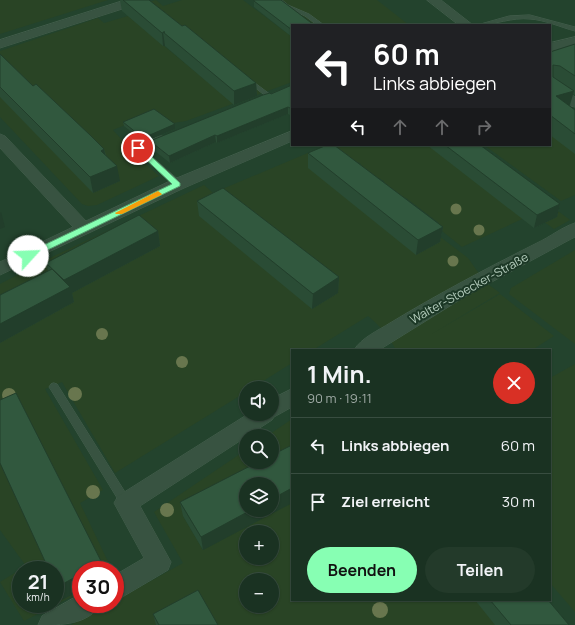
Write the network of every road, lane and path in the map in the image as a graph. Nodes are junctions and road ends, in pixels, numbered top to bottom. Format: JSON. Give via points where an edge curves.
{"nodes":[{"id":1,"x":138,"y":0,"type":"edge"},
{"id":2,"x":278,"y":0,"type":"edge"},
{"id":3,"x":433,"y":0,"type":"edge"},
{"id":4,"x":320,"y":24,"type":"edge"},
{"id":5,"x":466,"y":24,"type":"edge"},
{"id":6,"x":484,"y":24,"type":"edge"},
{"id":7,"x":575,"y":29,"type":"edge"},
{"id":8,"x":575,"y":41,"type":"edge"},
{"id":9,"x":0,"y":44,"type":"edge"},
{"id":10,"x":551,"y":47,"type":"edge"},
{"id":11,"x":242,"y":75,"type":"edge"},
{"id":12,"x":551,"y":87,"type":"edge"},
{"id":13,"x":261,"y":98,"type":"edge"},
{"id":14,"x":575,"y":103,"type":"edge"},
{"id":15,"x":167,"y":136,"type":"edge"},
{"id":16,"x":291,"y":136,"type":"edge"},
{"id":17,"x":0,"y":139,"type":"edge"},
{"id":18,"x":178,"y":184,"type":"junction"},
{"id":19,"x":84,"y":229,"type":"junction"},
{"id":20,"x":575,"y":229,"type":"edge"},
{"id":21,"x":0,"y":269,"type":"edge"},
{"id":22,"x":365,"y":349,"type":"edge"},
{"id":23,"x":54,"y":387,"type":"dead end"},
{"id":24,"x":291,"y":397,"type":"edge"},
{"id":25,"x":279,"y":404,"type":"edge"},
{"id":26,"x":254,"y":421,"type":"edge"},
{"id":27,"x":126,"y":503,"type":"junction"},
{"id":28,"x":124,"y":583,"type":"edge"},
{"id":29,"x":72,"y":613,"type":"edge"},
{"id":30,"x":50,"y":625,"type":"edge"}],
"edges":[{"from":1,"to":9,"type":"street"},
{"from":2,"to":4,"type":"lane"},
{"from":3,"to":5,"type":"street"},
{"from":6,"to":7,"type":"lane","via":[[509,18],[530,17]]},
{"from":8,"to":10,"type":"street"},
{"from":11,"to":13,"type":"lane","via":[[272,95]]},
{"from":12,"to":14,"type":"street"},
{"from":15,"to":18,"type":"lane","via":[[138,148]]},
{"from":16,"to":18,"type":"street"},
{"from":17,"to":19,"type":"street"},
{"from":18,"to":19,"type":"street"},
{"from":19,"to":21,"type":"street"},
{"from":20,"to":22,"type":"street","name":"Walter-Stoecker-Straße","via":[[561,239],[492,273]]},
{"from":23,"to":27,"type":"lane"},
{"from":24,"to":25,"type":"street"},
{"from":26,"to":27,"type":"street"},
{"from":27,"to":28,"type":"street","via":[[159,562]]},
{"from":29,"to":30,"type":"street"}]}
